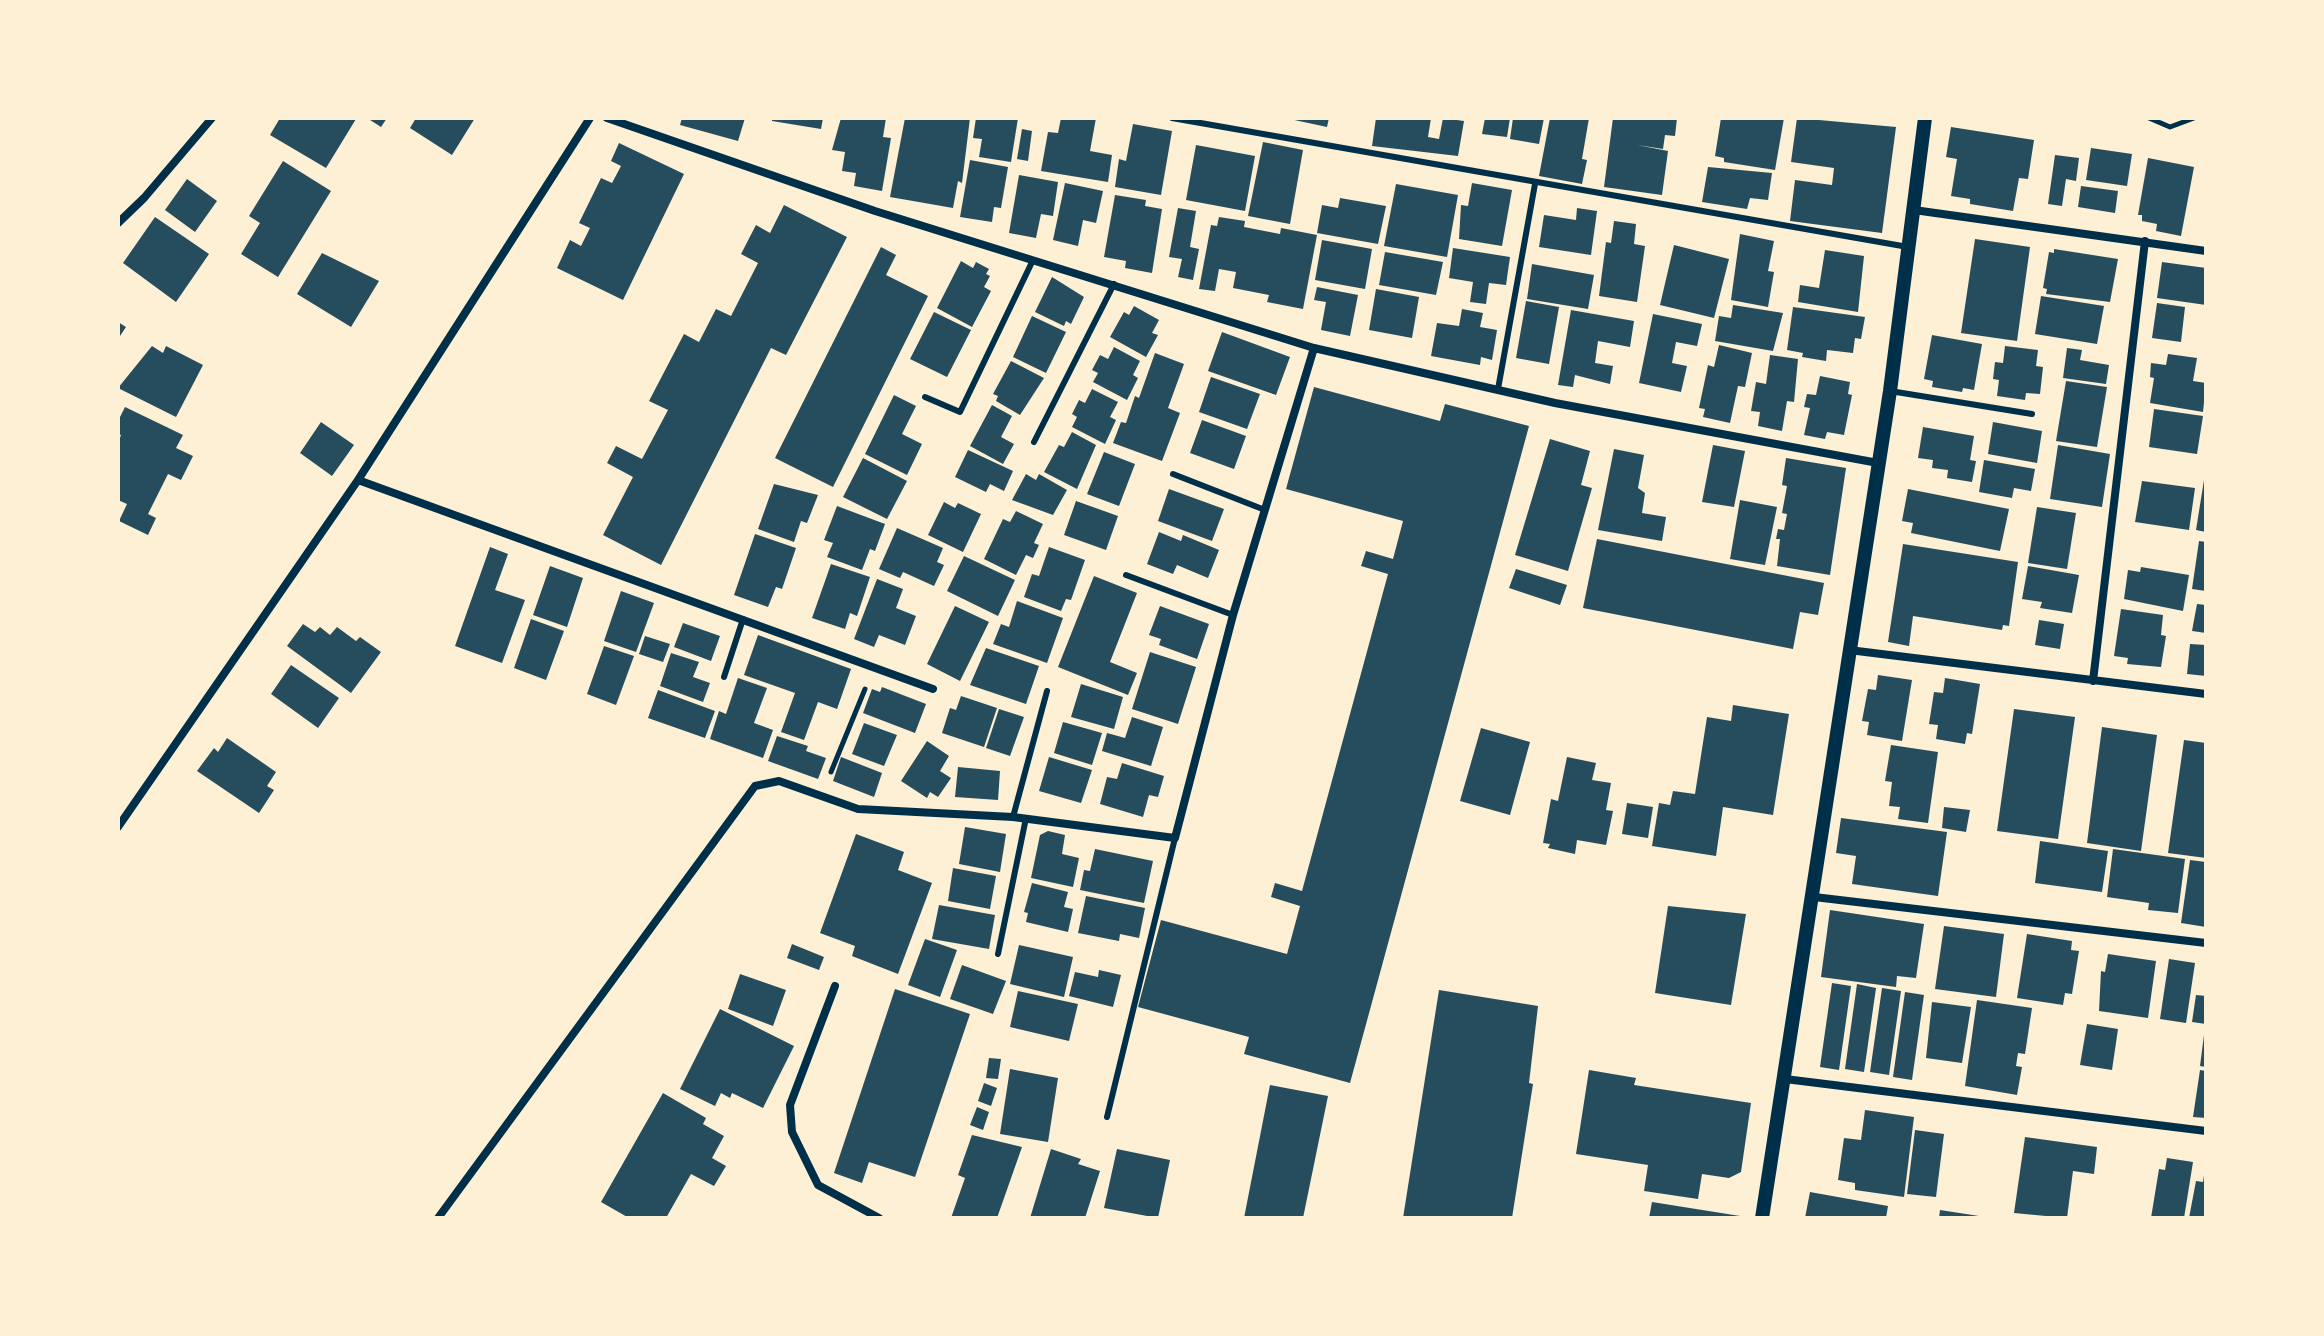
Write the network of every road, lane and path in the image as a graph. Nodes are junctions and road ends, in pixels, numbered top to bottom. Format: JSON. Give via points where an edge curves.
{"nodes":[{"id":1,"x":212,"y":118,"type":"edge"},
{"id":2,"x":590,"y":118,"type":"edge"},
{"id":3,"x":1172,"y":118,"type":"edge"},
{"id":4,"x":1925,"y":118,"type":"edge"},
{"id":5,"x":2149,"y":118,"type":"edge"},
{"id":6,"x":2194,"y":118,"type":"edge"},
{"id":7,"x":611,"y":119,"type":"edge"},
{"id":8,"x":1535,"y":184,"type":"junction"},
{"id":9,"x":1914,"y":210,"type":"junction"},
{"id":10,"x":118,"y":223,"type":"edge"},
{"id":11,"x":2145,"y":241,"type":"junction"},
{"id":12,"x":1908,"y":247,"type":"junction"},
{"id":13,"x":2206,"y":251,"type":"edge"},
{"id":14,"x":1033,"y":260,"type":"junction"},
{"id":15,"x":1114,"y":284,"type":"junction"},
{"id":16,"x":1314,"y":348,"type":"junction"},
{"id":17,"x":1498,"y":389,"type":"junction"},
{"id":18,"x":1890,"y":391,"type":"junction"},
{"id":19,"x":925,"y":397,"type":"dead end"},
{"id":20,"x":2032,"y":414,"type":"dead end"},
{"id":21,"x":1034,"y":442,"type":"dead end"},
{"id":22,"x":1878,"y":463,"type":"junction"},
{"id":23,"x":1173,"y":474,"type":"dead end"},
{"id":24,"x":358,"y":480,"type":"junction"},
{"id":25,"x":1265,"y":510,"type":"junction"},
{"id":26,"x":1126,"y":575,"type":"dead end"},
{"id":27,"x":1233,"y":615,"type":"junction"},
{"id":28,"x":743,"y":619,"type":"junction"},
{"id":29,"x":1849,"y":650,"type":"junction"},
{"id":30,"x":874,"y":667,"type":"junction"},
{"id":31,"x":724,"y":677,"type":"dead end"},
{"id":32,"x":2093,"y":681,"type":"junction"},
{"id":33,"x":933,"y":689,"type":"dead end"},
{"id":34,"x":1047,"y":691,"type":"dead end"},
{"id":35,"x":2206,"y":694,"type":"edge"},
{"id":36,"x":822,"y":795,"type":"junction"},
{"id":37,"x":1013,"y":817,"type":"junction"},
{"id":38,"x":1026,"y":818,"type":"junction"},
{"id":39,"x":118,"y":827,"type":"edge"},
{"id":40,"x":1175,"y":838,"type":"junction"},
{"id":41,"x":1814,"y":897,"type":"junction"},
{"id":42,"x":2206,"y":943,"type":"edge"},
{"id":43,"x":998,"y":954,"type":"dead end"},
{"id":44,"x":835,"y":986,"type":"dead end"},
{"id":45,"x":1785,"y":1079,"type":"junction"},
{"id":46,"x":1107,"y":1117,"type":"dead end"},
{"id":47,"x":2206,"y":1131,"type":"edge"},
{"id":48,"x":438,"y":1218,"type":"edge"},
{"id":49,"x":879,"y":1218,"type":"edge"},
{"id":50,"x":1762,"y":1218,"type":"edge"}],
"edges":[{"from":1,"to":10,"type":"street"},
{"from":2,"to":24,"type":"street"},
{"from":3,"to":8,"type":"lane"},
{"from":4,"to":9,"type":"street"},
{"from":5,"to":6,"type":"path","via":[[2170,127]]},
{"from":7,"to":14,"type":"street"},
{"from":8,"to":12,"type":"lane"},
{"from":8,"to":17,"type":"lane"},
{"from":9,"to":11,"type":"street"},
{"from":9,"to":12,"type":"street"},
{"from":11,"to":13,"type":"street"},
{"from":11,"to":32,"type":"street"},
{"from":12,"to":18,"type":"street"},
{"from":14,"to":15,"type":"street"},
{"from":14,"to":19,"type":"lane","via":[[960,412]]},
{"from":15,"to":16,"type":"street"},
{"from":15,"to":21,"type":"lane"},
{"from":16,"to":17,"type":"street"},
{"from":16,"to":25,"type":"street"},
{"from":17,"to":22,"type":"street"},
{"from":18,"to":20,"type":"lane"},
{"from":18,"to":22,"type":"street"},
{"from":22,"to":29,"type":"street"},
{"from":23,"to":25,"type":"lane"},
{"from":24,"to":28,"type":"street"},
{"from":24,"to":39,"type":"street"},
{"from":25,"to":27,"type":"street"},
{"from":26,"to":27,"type":"lane"},
{"from":27,"to":40,"type":"street"},
{"from":28,"to":30,"type":"street"},
{"from":28,"to":31,"type":"lane"},
{"from":29,"to":32,"type":"street"},
{"from":29,"to":41,"type":"street"},
{"from":30,"to":33,"type":"street"},
{"from":30,"to":36,"type":"path"},
{"from":32,"to":35,"type":"street"},
{"from":34,"to":37,"type":"lane"},
{"from":36,"to":37,"type":"street","via":[[858,809]]},
{"from":36,"to":48,"type":"street","via":[[779,781],[755,786]]},
{"from":37,"to":38,"type":"street"},
{"from":38,"to":40,"type":"street"},
{"from":38,"to":43,"type":"lane"},
{"from":40,"to":46,"type":"lane"},
{"from":41,"to":42,"type":"street"},
{"from":41,"to":45,"type":"street"},
{"from":44,"to":49,"type":"street","via":[[790,1105],[792,1132],[818,1185]]},
{"from":45,"to":47,"type":"street"},
{"from":45,"to":50,"type":"street"}]}
